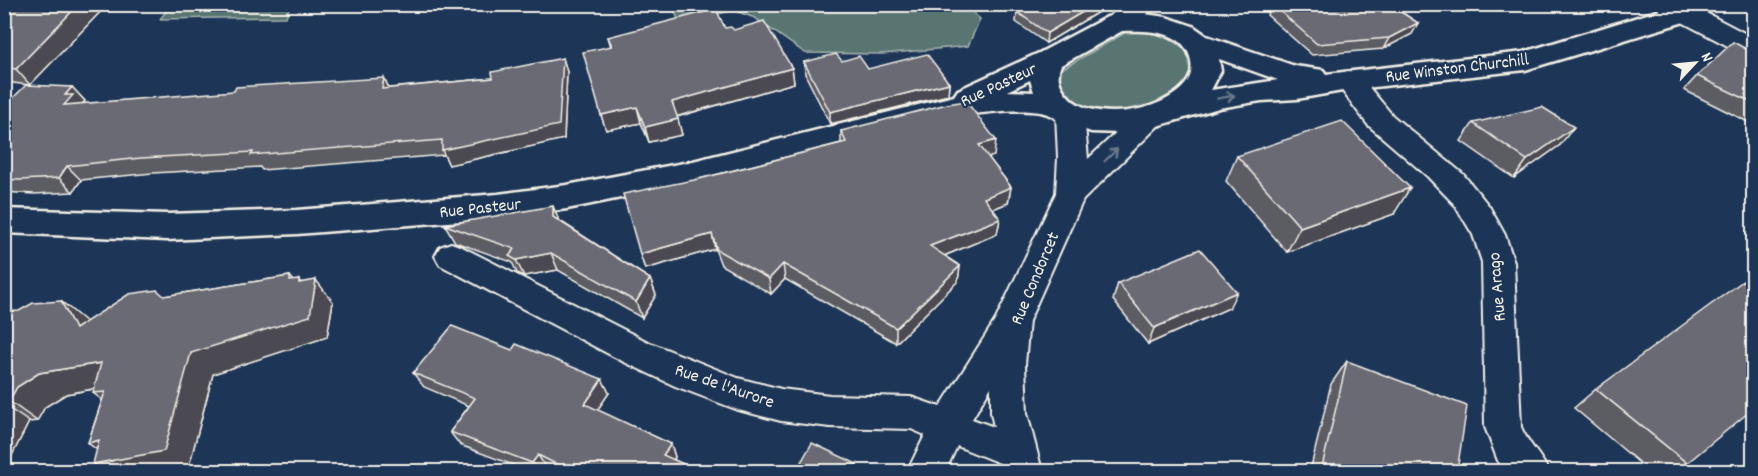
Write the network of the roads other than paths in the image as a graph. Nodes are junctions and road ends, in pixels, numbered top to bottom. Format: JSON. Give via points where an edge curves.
{"nodes":[{"id":1,"x":1143,"y":4,"type":"edge"},
{"id":2,"x":1685,"y":7,"type":"edge"},
{"id":3,"x":1117,"y":24,"type":"junction"},
{"id":4,"x":1197,"y":42,"type":"junction"},
{"id":5,"x":1754,"y":50,"type":"edge"},
{"id":6,"x":1051,"y":59,"type":"junction"},
{"id":7,"x":1348,"y":80,"type":"junction"},
{"id":8,"x":945,"y":108,"type":"junction"},
{"id":9,"x":1065,"y":111,"type":"junction"},
{"id":10,"x":1160,"y":114,"type":"junction"},
{"id":11,"x":1071,"y":193,"type":"junction"},
{"id":12,"x":4,"y":221,"type":"edge"},
{"id":13,"x":452,"y":256,"type":"dead end"},
{"id":14,"x":1012,"y":321,"type":"junction"},
{"id":15,"x":948,"y":426,"type":"junction"},
{"id":16,"x":1020,"y":462,"type":"edge"},
{"id":17,"x":926,"y":471,"type":"edge"},
{"id":18,"x":1530,"y":471,"type":"edge"}],
"edges":[{"from":1,"to":3,"type":"street"},
{"from":2,"to":5,"type":"street"},
{"from":2,"to":7,"type":"main road","name":"Rue Winston Churchill","via":[[1525,61]]},
{"from":3,"to":4,"type":"main road","via":[[1165,25]]},
{"from":3,"to":6,"type":"main road"},
{"from":4,"to":7,"type":"main road","name":"Rue Winston Churchill","via":[[1292,75]]},
{"from":4,"to":10,"type":"main road","via":[[1206,59],[1204,83]]},
{"from":6,"to":8,"type":"main road","name":"Rue Pasteur"},
{"from":6,"to":9,"type":"main road","via":[[1045,67],[1045,86]]},
{"from":10,"to":7,"type":"main road","name":"Rue Winston Churchill","one_way":true,"via":[[1219,98]]},
{"from":7,"to":18,"type":"street","name":"Rue Arago","via":[[1384,124],[1466,195],[1491,238],[1498,262],[1503,427],[1511,449]]},
{"from":8,"to":9,"type":"main road","name":"Rue Pasteur","via":[[1001,100],[1034,102]]},
{"from":8,"to":12,"type":"main road","name":"Rue Pasteur","via":[[689,173],[498,206],[297,222],[167,227]]},
{"from":9,"to":10,"type":"main road","via":[[1083,119],[1119,124]]},
{"from":9,"to":11,"type":"street","name":"Rue Condorcet","via":[[1073,157]]},
{"from":11,"to":10,"type":"street","name":"Rue Condorcet","one_way":true},
{"from":11,"to":14,"type":"street","name":"Rue Condorcet"},
{"from":13,"to":15,"type":"street","name":"Rue de l'Aurore","via":[[634,351],[738,394],[820,410],[911,413]]},
{"from":14,"to":15,"type":"street"},
{"from":14,"to":16,"type":"street","name":"Rue Condorcet","via":[[1008,364],[1010,413]]},
{"from":15,"to":16,"type":"street","name":"Rue de l'Aurore"},
{"from":15,"to":17,"type":"street"}]}
